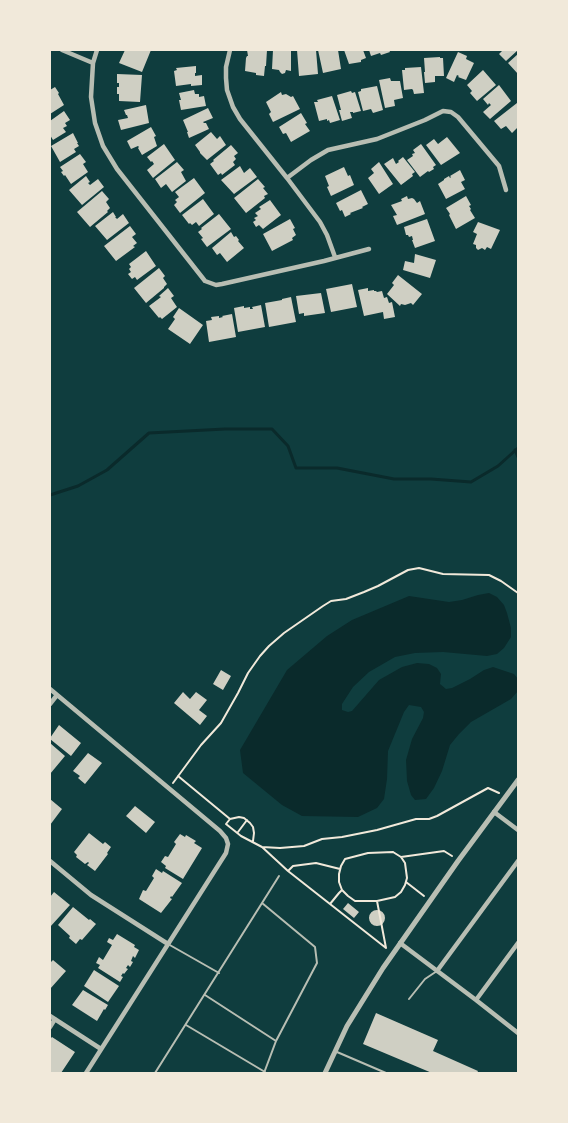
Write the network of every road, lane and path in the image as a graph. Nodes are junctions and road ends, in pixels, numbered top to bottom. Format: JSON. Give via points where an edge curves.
{"nodes":[{"id":1,"x":62,"y":50,"type":"edge"},
{"id":2,"x":97,"y":50,"type":"edge"},
{"id":3,"x":230,"y":50,"type":"edge"},
{"id":4,"x":93,"y":63,"type":"junction"},
{"id":5,"x":287,"y":178,"type":"junction"},
{"id":6,"x":506,"y":190,"type":"dead end"},
{"id":7,"x":369,"y":249,"type":"dead end"},
{"id":8,"x":335,"y":257,"type":"junction"},
{"id":9,"x":518,"y":593,"type":"edge"},
{"id":10,"x":50,"y":689,"type":"edge"},
{"id":11,"x":57,"y":695,"type":"junction"},
{"id":12,"x":50,"y":704,"type":"edge"},
{"id":13,"x":178,"y":776,"type":"junction"},
{"id":14,"x":518,"y":780,"type":"edge"},
{"id":15,"x":168,"y":789,"type":"junction"},
{"id":16,"x":506,"y":796,"type":"junction"},
{"id":17,"x":494,"y":812,"type":"junction"},
{"id":18,"x":230,"y":818,"type":"junction"},
{"id":19,"x":247,"y":820,"type":"junction"},
{"id":20,"x":518,"y":830,"type":"edge"},
{"id":21,"x":237,"y":833,"type":"junction"},
{"id":22,"x":252,"y":842,"type":"junction"},
{"id":23,"x":262,"y":847,"type":"junction"},
{"id":24,"x":401,"y":857,"type":"junction"},
{"id":25,"x":50,"y":861,"type":"edge"},
{"id":26,"x":458,"y":861,"type":"junction"},
{"id":27,"x":518,"y":861,"type":"edge"},
{"id":28,"x":340,"y":869,"type":"junction"},
{"id":29,"x":288,"y":871,"type":"junction"},
{"id":30,"x":280,"y":876,"type":"dead end"},
{"id":31,"x":406,"y":882,"type":"junction"},
{"id":32,"x":342,"y":890,"type":"junction"},
{"id":33,"x":430,"y":900,"type":"junction"},
{"id":34,"x":377,"y":901,"type":"junction"},
{"id":35,"x":262,"y":903,"type":"junction"},
{"id":36,"x":330,"y":904,"type":"junction"},
{"id":37,"x":518,"y":943,"type":"edge"},
{"id":38,"x":168,"y":944,"type":"junction"},
{"id":39,"x":400,"y":944,"type":"junction"},
{"id":40,"x":386,"y":948,"type":"junction"},
{"id":41,"x":389,"y":959,"type":"junction"},
{"id":42,"x":437,"y":971,"type":"junction"},
{"id":43,"x":218,"y":973,"type":"junction"},
{"id":44,"x":204,"y":995,"type":"junction"},
{"id":45,"x":409,"y":999,"type":"dead end"},
{"id":46,"x":476,"y":1000,"type":"junction"},
{"id":47,"x":50,"y":1016,"type":"edge"},
{"id":48,"x":55,"y":1020,"type":"junction"},
{"id":49,"x":518,"y":1023,"type":"edge"},
{"id":50,"x":186,"y":1025,"type":"junction"},
{"id":51,"x":50,"y":1027,"type":"edge"},
{"id":52,"x":514,"y":1029,"type":"junction"},
{"id":53,"x":518,"y":1033,"type":"edge"},
{"id":54,"x":276,"y":1041,"type":"junction"},
{"id":55,"x":102,"y":1049,"type":"junction"},
{"id":56,"x":335,"y":1051,"type":"junction"},
{"id":57,"x":86,"y":1073,"type":"edge"},
{"id":58,"x":155,"y":1073,"type":"edge"},
{"id":59,"x":264,"y":1073,"type":"edge"},
{"id":60,"x":325,"y":1073,"type":"edge"},
{"id":61,"x":386,"y":1073,"type":"edge"}],
"edges":[{"from":1,"to":4,"type":"street"},
{"from":2,"to":4,"type":"street"},
{"from":3,"to":5,"type":"street","via":[[226,78],[233,107]]},
{"from":4,"to":8,"type":"street","via":[[92,109],[98,134],[109,157],[205,281],[222,284]]},
{"from":5,"to":6,"type":"street","via":[[328,150],[377,139],[443,111],[458,116],[499,166]]},
{"from":5,"to":8,"type":"street","via":[[320,222]]},
{"from":7,"to":8,"type":"street"},
{"from":9,"to":13,"type":"path","via":[[489,575],[443,574],[419,568],[322,606],[284,633],[260,656],[222,723]]},
{"from":10,"to":11,"type":"street"},
{"from":11,"to":12,"type":"street"},
{"from":11,"to":15,"type":"street"},
{"from":13,"to":15,"type":"path"},
{"from":13,"to":18,"type":"path"},
{"from":14,"to":16,"type":"street"},
{"from":15,"to":38,"type":"street","via":[[220,831],[228,844],[226,853]]},
{"from":16,"to":17,"type":"street"},
{"from":16,"to":23,"type":"path","via":[[488,788],[428,819],[322,839],[304,846]]},
{"from":17,"to":20,"type":"street"},
{"from":17,"to":26,"type":"street"},
{"from":18,"to":19,"type":"path"},
{"from":18,"to":21,"type":"path","via":[[226,824]]},
{"from":19,"to":21,"type":"path"},
{"from":19,"to":22,"type":"path","via":[[253,827]]},
{"from":21,"to":22,"type":"path"},
{"from":22,"to":23,"type":"path"},
{"from":23,"to":29,"type":"path"},
{"from":24,"to":26,"type":"path","via":[[444,851]]},
{"from":24,"to":28,"type":"path","via":[[393,852],[368,853],[345,859]]},
{"from":24,"to":31,"type":"path","via":[[405,863]]},
{"from":25,"to":38,"type":"street","via":[[91,895]]},
{"from":26,"to":33,"type":"street"},
{"from":27,"to":42,"type":"street"},
{"from":28,"to":29,"type":"path","via":[[316,863],[294,866]]},
{"from":28,"to":32,"type":"path"},
{"from":29,"to":36,"type":"path"},
{"from":30,"to":35,"type":"lane"},
{"from":31,"to":33,"type":"path"},
{"from":31,"to":34,"type":"path","via":[[394,897]]},
{"from":32,"to":34,"type":"path","via":[[355,901]]},
{"from":32,"to":36,"type":"path"},
{"from":33,"to":39,"type":"street"},
{"from":34,"to":40,"type":"path"},
{"from":35,"to":43,"type":"lane"},
{"from":35,"to":54,"type":"lane","via":[[315,946],[317,963]]},
{"from":36,"to":40,"type":"path"},
{"from":37,"to":46,"type":"street"},
{"from":38,"to":43,"type":"lane"},
{"from":38,"to":55,"type":"street"},
{"from":39,"to":41,"type":"street"},
{"from":39,"to":42,"type":"street"},
{"from":40,"to":41,"type":"path"},
{"from":41,"to":56,"type":"street"},
{"from":42,"to":45,"type":"lane","via":[[425,979]]},
{"from":42,"to":46,"type":"street"},
{"from":43,"to":44,"type":"lane"},
{"from":44,"to":50,"type":"lane"},
{"from":44,"to":54,"type":"lane"},
{"from":46,"to":52,"type":"street"},
{"from":47,"to":48,"type":"street"},
{"from":48,"to":51,"type":"street"},
{"from":48,"to":55,"type":"street"},
{"from":49,"to":52,"type":"street"},
{"from":50,"to":58,"type":"lane"},
{"from":50,"to":59,"type":"lane"},
{"from":52,"to":53,"type":"street"},
{"from":54,"to":59,"type":"lane"},
{"from":55,"to":57,"type":"street"},
{"from":56,"to":60,"type":"street"},
{"from":56,"to":61,"type":"lane"}]}
